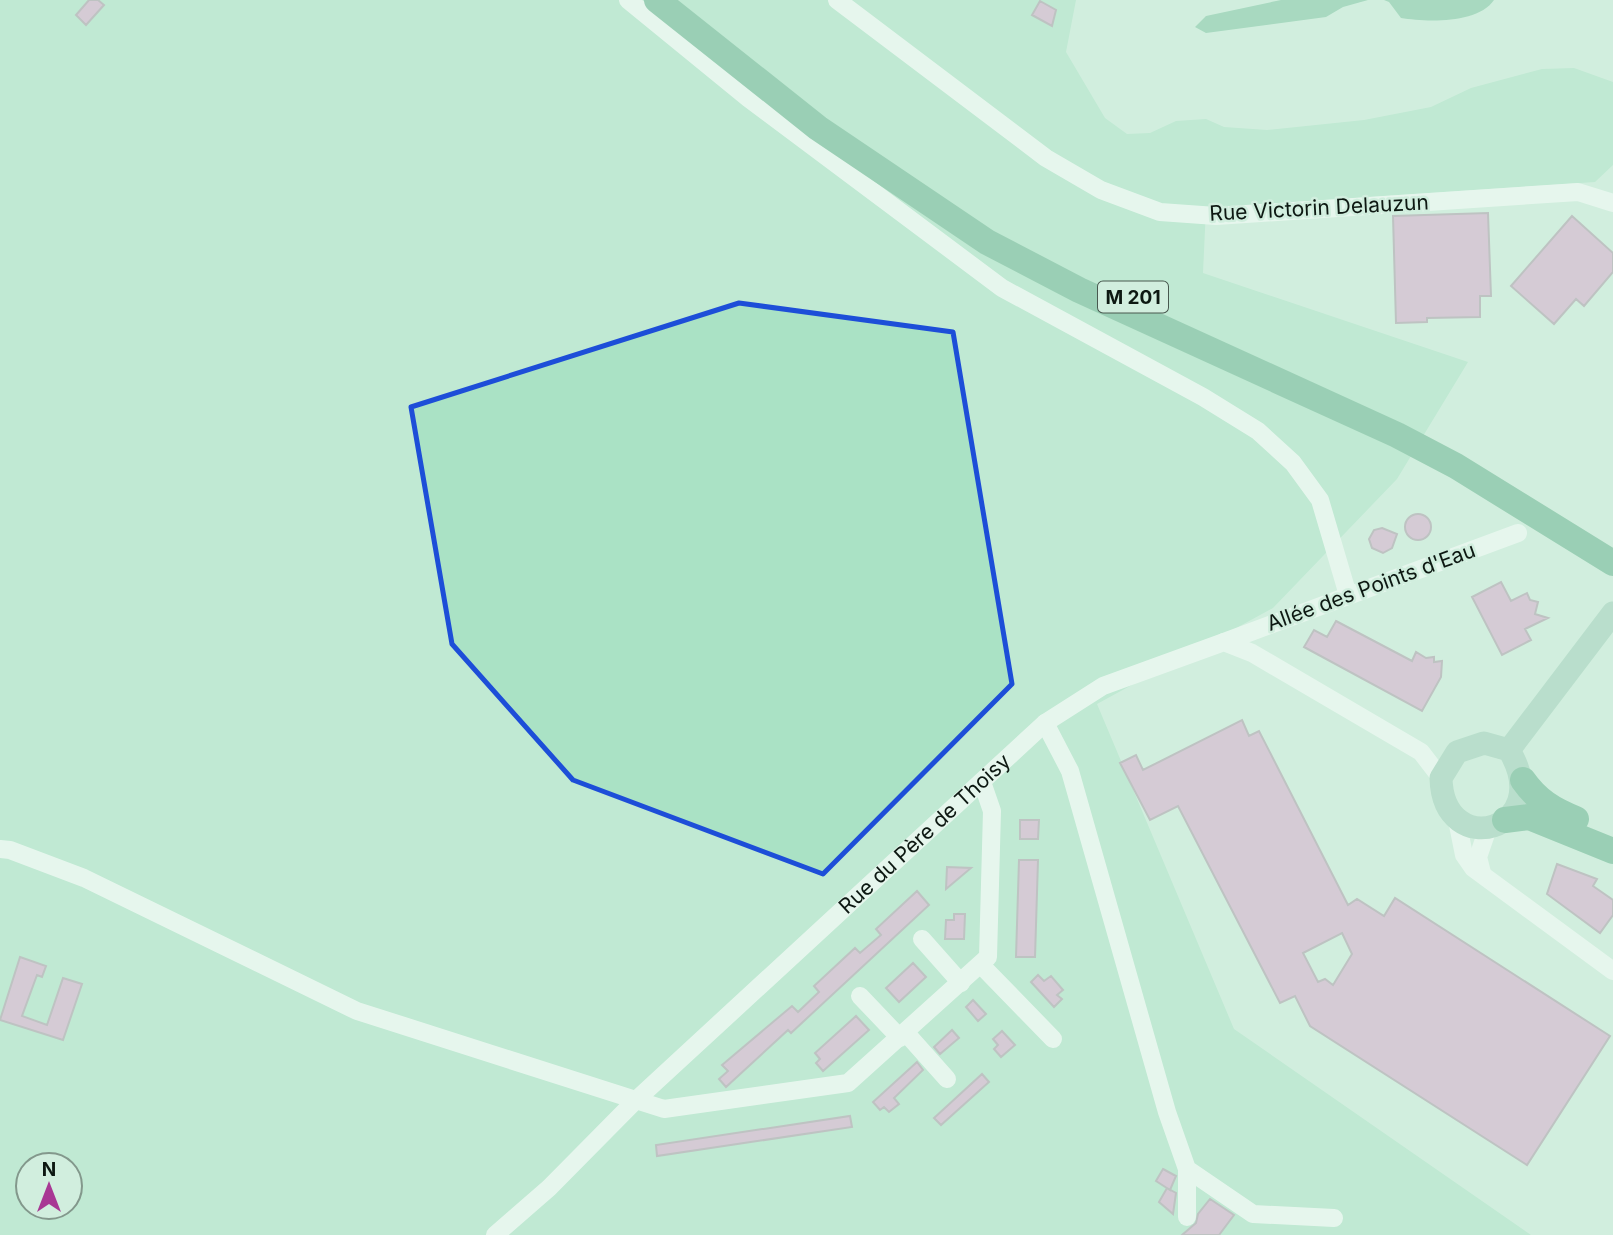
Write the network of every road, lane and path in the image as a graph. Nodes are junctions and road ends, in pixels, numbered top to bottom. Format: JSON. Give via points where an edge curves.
{"nodes":[{"id":1,"x":628,"y":0,"type":"edge"},
{"id":2,"x":657,"y":0,"type":"edge"},
{"id":3,"x":680,"y":0,"type":"edge"},
{"id":4,"x":837,"y":0,"type":"edge"},
{"id":5,"x":1613,"y":203,"type":"edge"},
{"id":6,"x":1518,"y":533,"type":"dead end"},
{"id":7,"x":1613,"y":548,"type":"edge"},
{"id":8,"x":1613,"y":563,"type":"edge"},
{"id":9,"x":1348,"y":595,"type":"junction"},
{"id":10,"x":1613,"y":613,"type":"edge"},
{"id":11,"x":1224,"y":642,"type":"junction"},
{"id":12,"x":1045,"y":723,"type":"junction"},
{"id":13,"x":1509,"y":750,"type":"junction"},
{"id":14,"x":1421,"y":752,"type":"junction"},
{"id":15,"x":1457,"y":752,"type":"junction"},
{"id":16,"x":1441,"y":778,"type":"junction"},
{"id":17,"x":1522,"y":780,"type":"junction"},
{"id":18,"x":982,"y":782,"type":"junction"},
{"id":19,"x":1457,"y":820,"type":"junction"},
{"id":20,"x":1497,"y":824,"type":"junction"},
{"id":21,"x":1613,"y":834,"type":"edge"},
{"id":22,"x":0,"y":849,"type":"edge"},
{"id":23,"x":1613,"y":851,"type":"edge"},
{"id":24,"x":1482,"y":873,"type":"junction"},
{"id":25,"x":922,"y":939,"type":"dead end"},
{"id":26,"x":981,"y":965,"type":"junction"},
{"id":27,"x":1613,"y":971,"type":"edge"},
{"id":28,"x":961,"y":983,"type":"junction"},
{"id":29,"x":860,"y":996,"type":"dead end"},
{"id":30,"x":903,"y":1035,"type":"junction"},
{"id":31,"x":1053,"y":1039,"type":"dead end"},
{"id":32,"x":947,"y":1079,"type":"dead end"},
{"id":33,"x":635,"y":1101,"type":"junction"},
{"id":34,"x":1187,"y":1169,"type":"junction"},
{"id":35,"x":1187,"y":1216,"type":"dead end"},
{"id":36,"x":1334,"y":1218,"type":"dead end"},
{"id":37,"x":495,"y":1235,"type":"edge"}],
"edges":[{"from":1,"to":9,"type":"street","via":[[748,98],[1002,288],[1258,431],[1315,491]]},
{"from":2,"to":8,"type":"highway","number":"M 201","via":[[818,128],[987,242],[1079,290],[1398,435]]},
{"from":3,"to":7,"type":"highway","number":"M 201","via":[[835,122],[949,202],[1090,277],[1391,416],[1490,467]]},
{"from":4,"to":5,"type":"street","name":"Rue Victorin Delauzun","via":[[1046,158],[1101,190],[1160,212],[1216,216],[1578,192]]},
{"from":6,"to":9,"type":"street","name":"Allée des Points d'Eau"},
{"from":9,"to":11,"type":"street","name":"Allée des Points d'Eau"},
{"from":10,"to":13,"type":"main road"},
{"from":11,"to":12,"type":"street","name":"Rue du Père de Thoisy","via":[[1103,686]]},
{"from":11,"to":14,"type":"street","via":[[1252,653]]},
{"from":12,"to":18,"type":"street","name":"Rue du Père de Thoisy"},
{"from":12,"to":34,"type":"street","via":[[1070,771]]},
{"from":13,"to":15,"type":"main road","via":[[1484,743]]},
{"from":13,"to":17,"type":"main road"},
{"from":14,"to":15,"type":"street"},
{"from":14,"to":16,"type":"street"},
{"from":15,"to":16,"type":"main road"},
{"from":16,"to":19,"type":"main road","via":[[1446,807]]},
{"from":17,"to":20,"type":"main road","via":[[1522,795]]},
{"from":17,"to":21,"type":"highway","via":[[1553,809]]},
{"from":18,"to":26,"type":"street","via":[[992,811],[988,957]]},
{"from":18,"to":33,"type":"street","name":"Rue du Père de Thoisy"},
{"from":19,"to":20,"type":"main road","via":[[1472,827]]},
{"from":19,"to":24,"type":"street","via":[[1464,855]]},
{"from":20,"to":23,"type":"highway","via":[[1529,817]]},
{"from":20,"to":24,"type":"street","via":[[1478,857]]},
{"from":22,"to":33,"type":"street","via":[[83,878],[357,1011]]},
{"from":24,"to":27,"type":"street"},
{"from":25,"to":28,"type":"street"},
{"from":26,"to":28,"type":"street"},
{"from":26,"to":31,"type":"street"},
{"from":28,"to":30,"type":"street"},
{"from":29,"to":30,"type":"street"},
{"from":30,"to":32,"type":"street"},
{"from":30,"to":33,"type":"street","via":[[848,1083],[664,1109]]},
{"from":33,"to":37,"type":"street","name":"Rue du Père de Thoisy"},
{"from":34,"to":35,"type":"street"},
{"from":34,"to":36,"type":"street","via":[[1253,1214]]}]}
